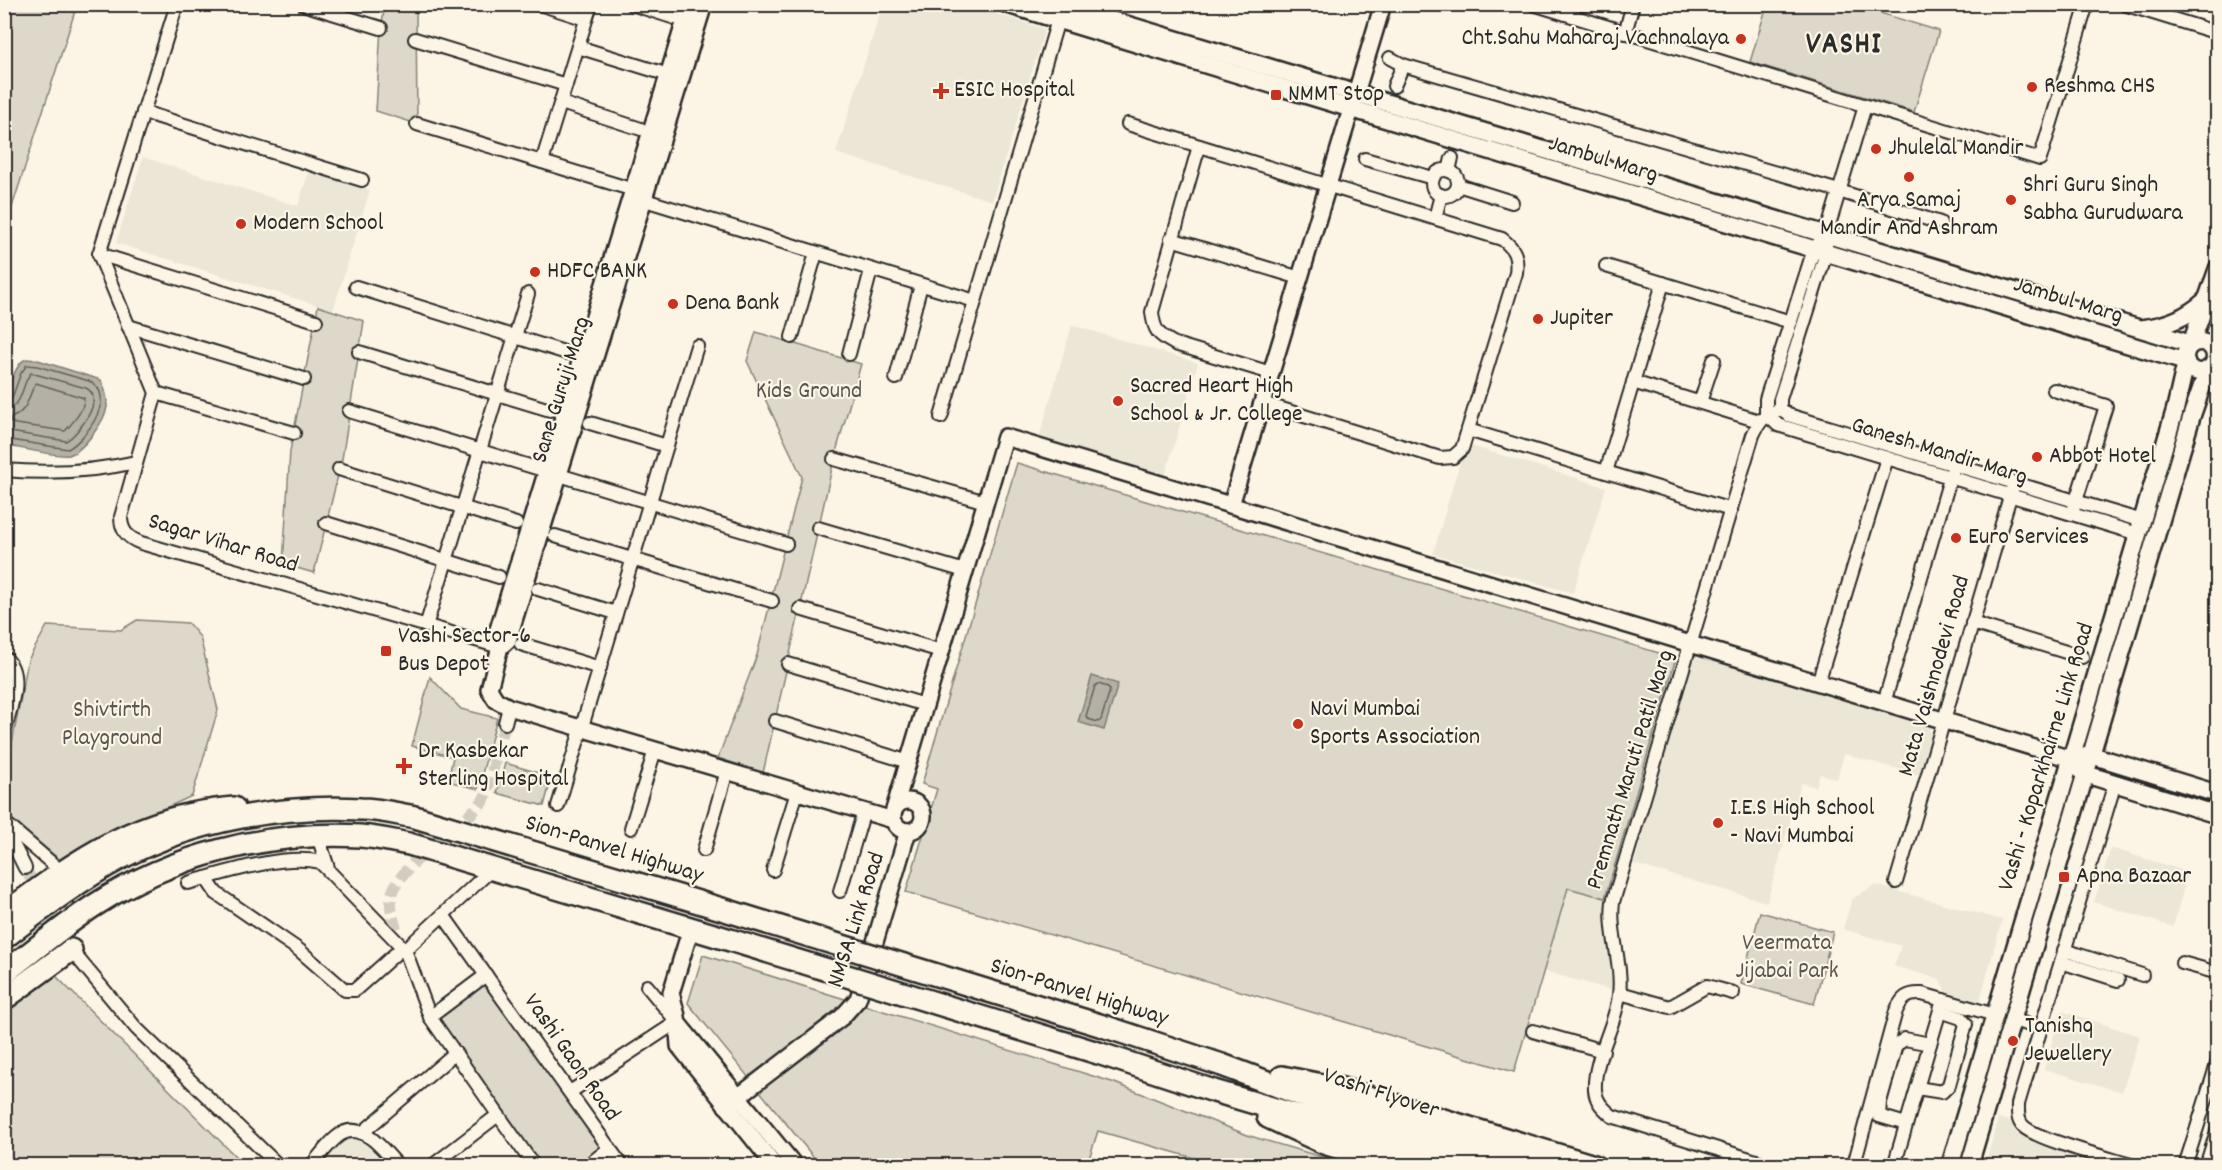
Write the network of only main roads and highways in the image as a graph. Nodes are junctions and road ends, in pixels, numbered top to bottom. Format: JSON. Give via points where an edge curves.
{"nodes":[{"id":1,"x":1006,"y":4,"type":"edge"},
{"id":2,"x":1065,"y":9,"type":"edge"},
{"id":3,"x":1353,"y":101,"type":"junction"},
{"id":4,"x":2217,"y":268,"type":"edge"},
{"id":5,"x":2208,"y":298,"type":"junction"},
{"id":6,"x":2140,"y":329,"type":"junction"},
{"id":7,"x":2191,"y":344,"type":"junction"},
{"id":8,"x":2135,"y":347,"type":"junction"},
{"id":9,"x":2216,"y":347,"type":"edge"},
{"id":10,"x":2186,"y":362,"type":"junction"},
{"id":11,"x":2213,"y":371,"type":"edge"},
{"id":12,"x":2217,"y":385,"type":"edge"},
{"id":13,"x":2175,"y":410,"type":"junction"},
{"id":14,"x":2192,"y":415,"type":"junction"},
{"id":15,"x":2091,"y":755,"type":"junction"},
{"id":16,"x":2071,"y":759,"type":"junction"},
{"id":17,"x":2085,"y":774,"type":"junction"},
{"id":18,"x":2217,"y":794,"type":"edge"},
{"id":19,"x":319,"y":808,"type":"junction"},
{"id":20,"x":2217,"y":815,"type":"edge"},
{"id":21,"x":4,"y":914,"type":"edge"},
{"id":22,"x":4,"y":938,"type":"edge"},
{"id":23,"x":71,"y":950,"type":"road end"},
{"id":24,"x":4,"y":973,"type":"edge"},
{"id":25,"x":4,"y":999,"type":"edge"},
{"id":26,"x":1995,"y":1015,"type":"junction"},
{"id":27,"x":2012,"y":1020,"type":"junction"},
{"id":28,"x":1222,"y":1065,"type":"junction"},
{"id":29,"x":1214,"y":1091,"type":"junction"},
{"id":30,"x":1333,"y":1116,"type":"junction"},
{"id":31,"x":1397,"y":1166,"type":"edge"},
{"id":32,"x":1468,"y":1166,"type":"edge"},
{"id":33,"x":1525,"y":1166,"type":"edge"},
{"id":34,"x":1594,"y":1166,"type":"edge"},
{"id":35,"x":1950,"y":1166,"type":"edge"},
{"id":36,"x":1969,"y":1166,"type":"edge"}],
"edges":[{"from":1,"to":2,"type":"main road","name":"Jambul Marg"},
{"from":2,"to":3,"type":"main road","name":"Jambul Marg"},
{"from":3,"to":6,"type":"main road","name":"Jambul Marg"},
{"from":3,"to":8,"type":"main road","name":"Jambul Marg"},
{"from":4,"to":5,"type":"main road"},
{"from":5,"to":6,"type":"main road","via":[[2178,320]]},
{"from":5,"to":7,"type":"main road"},
{"from":6,"to":7,"type":"main road","name":"Jambul Marg"},
{"from":7,"to":9,"type":"main road","via":[[2204,342]]},
{"from":7,"to":10,"type":"main road","via":[[2185,352]]},
{"from":8,"to":10,"type":"main road","name":"Jambul Marg"},
{"from":8,"to":13,"type":"main road","via":[[2158,360],[2171,374]]},
{"from":9,"to":11,"type":"main road"},
{"from":10,"to":11,"type":"main road","via":[[2195,371]]},
{"from":10,"to":13,"type":"main road","name":"Vashi - Koparkhairne Link Road"},
{"from":11,"to":14,"type":"main road","name":"Vashi - Koparkhairne Link Road"},
{"from":12,"to":14,"type":"main road"},
{"from":13,"to":16,"type":"main road","name":"Vashi - Koparkhairne Link Road"},
{"from":14,"to":15,"type":"main road","name":"Vashi - Koparkhairne Link Road"},
{"from":15,"to":16,"type":"main road"},
{"from":15,"to":17,"type":"main road","name":"Vashi - Koparkhairne Link Road"},
{"from":15,"to":18,"type":"main road"},
{"from":16,"to":17,"type":"main road"},
{"from":16,"to":26,"type":"main road","name":"Vashi - Koparkhairne Link Road"},
{"from":17,"to":20,"type":"main road"},
{"from":17,"to":27,"type":"main road","name":"Vashi - Koparkhairne Link Road"},
{"from":19,"to":21,"type":"highway","via":[[232,808],[164,819],[115,840]]},
{"from":19,"to":22,"type":"highway","name":"Sion-Panvel Highway","via":[[223,821],[170,836],[80,882]]},
{"from":19,"to":28,"type":"highway","name":"Sion-Panvel Highway","bridge":true,"via":[[363,808],[415,817]]},
{"from":23,"to":25,"type":"highway"},
{"from":24,"to":29,"type":"highway","bridge":true,"via":[[95,905],[180,862],[273,840],[361,836],[409,844],[493,868]]},
{"from":26,"to":27,"type":"main road"},
{"from":26,"to":35,"type":"main road","name":"Vashi - Koparkhairne Link Road"},
{"from":27,"to":36,"type":"main road","name":"Vashi - Koparkhairne Link Road"},
{"from":28,"to":30,"type":"highway","name":"Vashi Flyover"},
{"from":28,"to":34,"type":"highway","via":[[1341,1089]]},
{"from":29,"to":30,"type":"highway","name":"Vashi Flyover"},
{"from":29,"to":31,"type":"highway","via":[[1324,1143]]},
{"from":30,"to":32,"type":"highway","name":"Vashi Flyover"},
{"from":30,"to":33,"type":"highway","name":"Vashi Flyover"}]}
